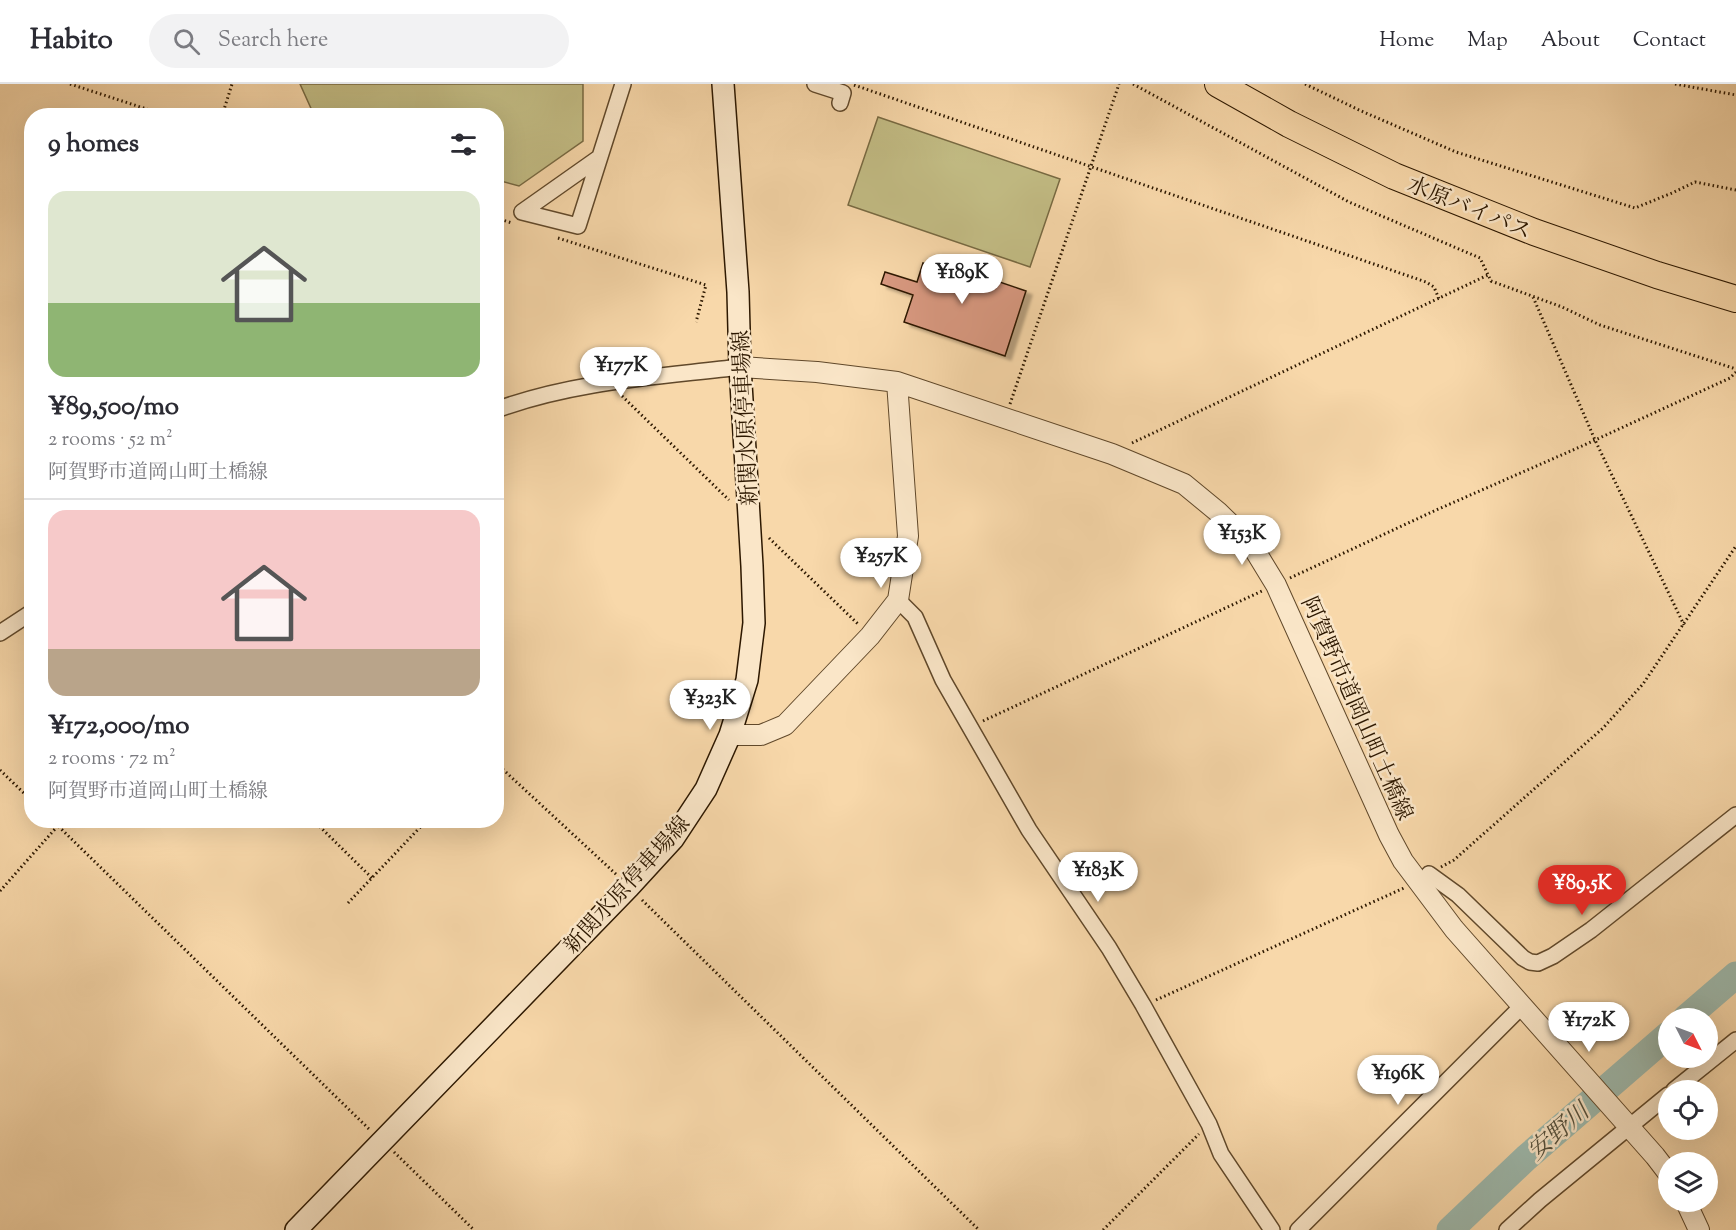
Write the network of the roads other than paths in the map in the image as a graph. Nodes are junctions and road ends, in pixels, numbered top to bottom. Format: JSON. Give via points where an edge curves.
{"nodes":[{"id":1,"x":623,"y":84,"type":"edge"},
{"id":2,"x":723,"y":84,"type":"edge"},
{"id":3,"x":815,"y":84,"type":"edge"},
{"id":4,"x":1218,"y":84,"type":"edge"},
{"id":5,"x":840,"y":103,"type":"dead end"},
{"id":6,"x":600,"y":157,"type":"junction"},
{"id":7,"x":1736,"y":299,"type":"edge"},
{"id":8,"x":740,"y":368,"type":"junction"},
{"id":9,"x":897,"y":381,"type":"junction"},
{"id":10,"x":504,"y":407,"type":"edge"},
{"id":11,"x":898,"y":600,"type":"junction"},
{"id":12,"x":24,"y":617,"type":"edge"},
{"id":13,"x":0,"y":633,"type":"edge"},
{"id":14,"x":730,"y":735,"type":"junction"},
{"id":15,"x":1736,"y":815,"type":"edge"},
{"id":16,"x":1424,"y":878,"type":"junction"},
{"id":17,"x":1529,"y":1013,"type":"junction"},
{"id":18,"x":1736,"y":1040,"type":"edge"},
{"id":19,"x":1686,"y":1080,"type":"edge"},
{"id":20,"x":1658,"y":1100,"type":"edge"},
{"id":21,"x":1622,"y":1119,"type":"junction"},
{"id":22,"x":1658,"y":1160,"type":"edge"},
{"id":23,"x":1691,"y":1212,"type":"edge"},
{"id":24,"x":296,"y":1230,"type":"edge"},
{"id":25,"x":1272,"y":1230,"type":"edge"},
{"id":26,"x":1298,"y":1230,"type":"edge"},
{"id":27,"x":1507,"y":1230,"type":"edge"},
{"id":28,"x":1699,"y":1230,"type":"edge"}],
"edges":[{"from":1,"to":6,"type":"street"},
{"from":2,"to":8,"type":"main road","name":"新関水原停車場線"},
{"from":3,"to":5,"type":"street","via":[[843,93]]},
{"from":4,"to":7,"type":"highway","name":"水原バイパス","via":[[1394,176],[1534,232]]},
{"from":6,"to":6,"type":"street","via":[[578,226],[522,212],[531,205]]},
{"from":8,"to":9,"type":"street","name":"阿賀野市道岡山町土橋線"},
{"from":8,"to":10,"type":"street","via":[[608,382]]},
{"from":8,"to":14,"type":"main road","name":"新関水原停車場線","via":[[754,623],[747,680]]},
{"from":9,"to":11,"type":"street","via":[[908,536]]},
{"from":9,"to":16,"type":"street","name":"阿賀野市道岡山町土橋線","via":[[1112,454],[1184,484],[1218,512],[1251,544],[1276,585],[1389,835],[1403,861]]},
{"from":11,"to":14,"type":"street","via":[[870,636],[786,725],[761,735]]},
{"from":11,"to":25,"type":"street","via":[[915,617],[943,680],[1029,830],[1109,948],[1209,1124],[1221,1155]]},
{"from":12,"to":13,"type":"street"},
{"from":14,"to":24,"type":"main road","name":"新関水原停車場線","via":[[706,789],[673,838]]},
{"from":15,"to":16,"type":"street","via":[[1591,930],[1538,963],[1523,958],[1458,895]]},
{"from":16,"to":17,"type":"street","name":"阿賀野市道岡山町土橋線","via":[[1454,929]]},
{"from":17,"to":21,"type":"street","name":"阿賀野市道岡山町土橋線"},
{"from":17,"to":26,"type":"street"},
{"from":18,"to":19,"type":"street"},
{"from":20,"to":21,"type":"street"},
{"from":21,"to":22,"type":"street","name":"阿賀野市道岡山町土橋線"},
{"from":21,"to":27,"type":"street"},
{"from":23,"to":28,"type":"street"}]}
